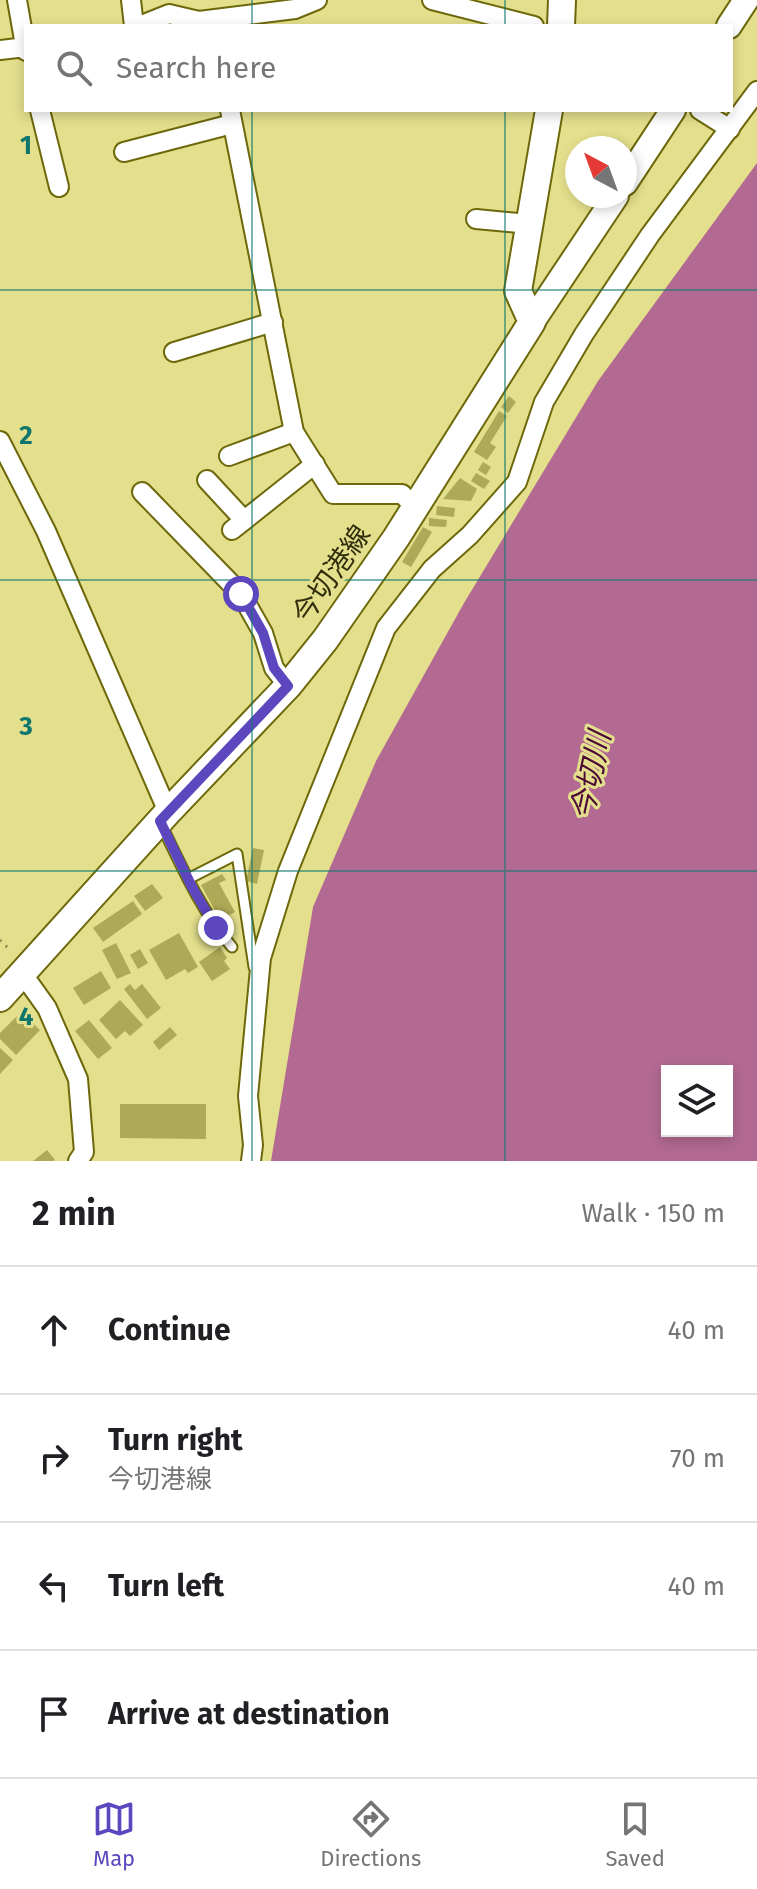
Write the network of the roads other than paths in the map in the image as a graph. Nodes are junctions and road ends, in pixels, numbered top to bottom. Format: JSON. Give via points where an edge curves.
{"nodes":[{"id":1,"x":17,"y":0,"type":"edge"},
{"id":2,"x":131,"y":0,"type":"edge"},
{"id":3,"x":317,"y":0,"type":"edge"},
{"id":4,"x":432,"y":0,"type":"edge"},
{"id":5,"x":562,"y":0,"type":"edge"},
{"id":6,"x":746,"y":0,"type":"edge"},
{"id":7,"x":212,"y":23,"type":"edge"},
{"id":8,"x":136,"y":24,"type":"edge"},
{"id":9,"x":142,"y":24,"type":"edge"},
{"id":10,"x":526,"y":24,"type":"edge"},
{"id":11,"x":561,"y":24,"type":"edge"},
{"id":12,"x":730,"y":24,"type":"edge"},
{"id":13,"x":24,"y":38,"type":"edge"},
{"id":14,"x":24,"y":49,"type":"edge"},
{"id":15,"x":0,"y":50,"type":"edge"},
{"id":16,"x":757,"y":91,"type":"edge"},
{"id":17,"x":40,"y":112,"type":"edge"},
{"id":18,"x":549,"y":112,"type":"edge"},
{"id":19,"x":672,"y":112,"type":"edge"},
{"id":20,"x":703,"y":112,"type":"edge"},
{"id":21,"x":231,"y":117,"type":"edge"},
{"id":22,"x":730,"y":129,"type":"junction"},
{"id":23,"x":124,"y":152,"type":"dead end"},
{"id":24,"x":637,"y":165,"type":"edge"},
{"id":25,"x":59,"y":187,"type":"dead end"},
{"id":26,"x":608,"y":208,"type":"edge"},
{"id":27,"x":476,"y":219,"type":"dead end"},
{"id":28,"x":529,"y":224,"type":"junction"},
{"id":29,"x":273,"y":322,"type":"junction"},
{"id":30,"x":532,"y":322,"type":"junction"},
{"id":31,"x":174,"y":352,"type":"dead end"},
{"id":32,"x":294,"y":432,"type":"junction"},
{"id":33,"x":0,"y":442,"type":"edge"},
{"id":34,"x":229,"y":456,"type":"dead end"},
{"id":35,"x":315,"y":464,"type":"junction"},
{"id":36,"x":207,"y":480,"type":"dead end"},
{"id":37,"x":142,"y":492,"type":"dead end"},
{"id":38,"x":415,"y":507,"type":"junction"},
{"id":39,"x":288,"y":686,"type":"junction"},
{"id":40,"x":164,"y":816,"type":"junction"},
{"id":41,"x":246,"y":847,"type":"dead end"},
{"id":42,"x":237,"y":854,"type":"junction"},
{"id":43,"x":188,"y":879,"type":"junction"},
{"id":44,"x":232,"y":947,"type":"dead end"},
{"id":45,"x":22,"y":973,"type":"junction"},
{"id":46,"x":258,"y":991,"type":"junction"},
{"id":47,"x":0,"y":998,"type":"edge"},
{"id":48,"x":78,"y":1161,"type":"edge"},
{"id":49,"x":251,"y":1161,"type":"edge"}],
"edges":[{"from":1,"to":13,"type":"street"},
{"from":2,"to":8,"type":"street"},
{"from":3,"to":7,"type":"street","via":[[295,9]]},
{"from":4,"to":10,"type":"street"},
{"from":5,"to":11,"type":"main road"},
{"from":6,"to":12,"type":"street"},
{"from":7,"to":9,"type":"street","via":[[169,14]]},
{"from":14,"to":15,"type":"street"},
{"from":16,"to":22,"type":"street"},
{"from":17,"to":25,"type":"street"},
{"from":18,"to":28,"type":"main road"},
{"from":19,"to":24,"type":"street"},
{"from":20,"to":22,"type":"street"},
{"from":21,"to":23,"type":"street"},
{"from":21,"to":29,"type":"street"},
{"from":22,"to":46,"type":"street","via":[[584,334],[544,402],[517,482],[432,569],[386,628],[288,871],[261,958]]},
{"from":26,"to":30,"type":"street"},
{"from":27,"to":28,"type":"street"},
{"from":28,"to":30,"type":"main road","via":[[518,291]]},
{"from":29,"to":31,"type":"street"},
{"from":29,"to":32,"type":"street"},
{"from":30,"to":38,"type":"main road","name":"今切港線"},
{"from":32,"to":34,"type":"street"},
{"from":32,"to":35,"type":"street"},
{"from":33,"to":40,"type":"street","via":[[46,531]]},
{"from":35,"to":36,"type":"street","via":[[238,525]]},
{"from":35,"to":38,"type":"street","via":[[333,494],[402,494]]},
{"from":37,"to":39,"type":"street","via":[[241,594],[263,633],[274,668]]},
{"from":38,"to":39,"type":"main road","name":"今切港線","via":[[362,589]]},
{"from":39,"to":40,"type":"main road","name":"今切港線"},
{"from":40,"to":43,"type":"lane"},
{"from":40,"to":45,"type":"main road","name":"今切港線"},
{"from":41,"to":42,"type":"lane"},
{"from":42,"to":43,"type":"lane"},
{"from":42,"to":46,"type":"lane"},
{"from":43,"to":44,"type":"lane"},
{"from":45,"to":47,"type":"main road","name":"今切港線"},
{"from":45,"to":48,"type":"street","via":[[47,1008],[78,1079],[84,1152]]},
{"from":46,"to":49,"type":"street","via":[[248,1096]]}]}
